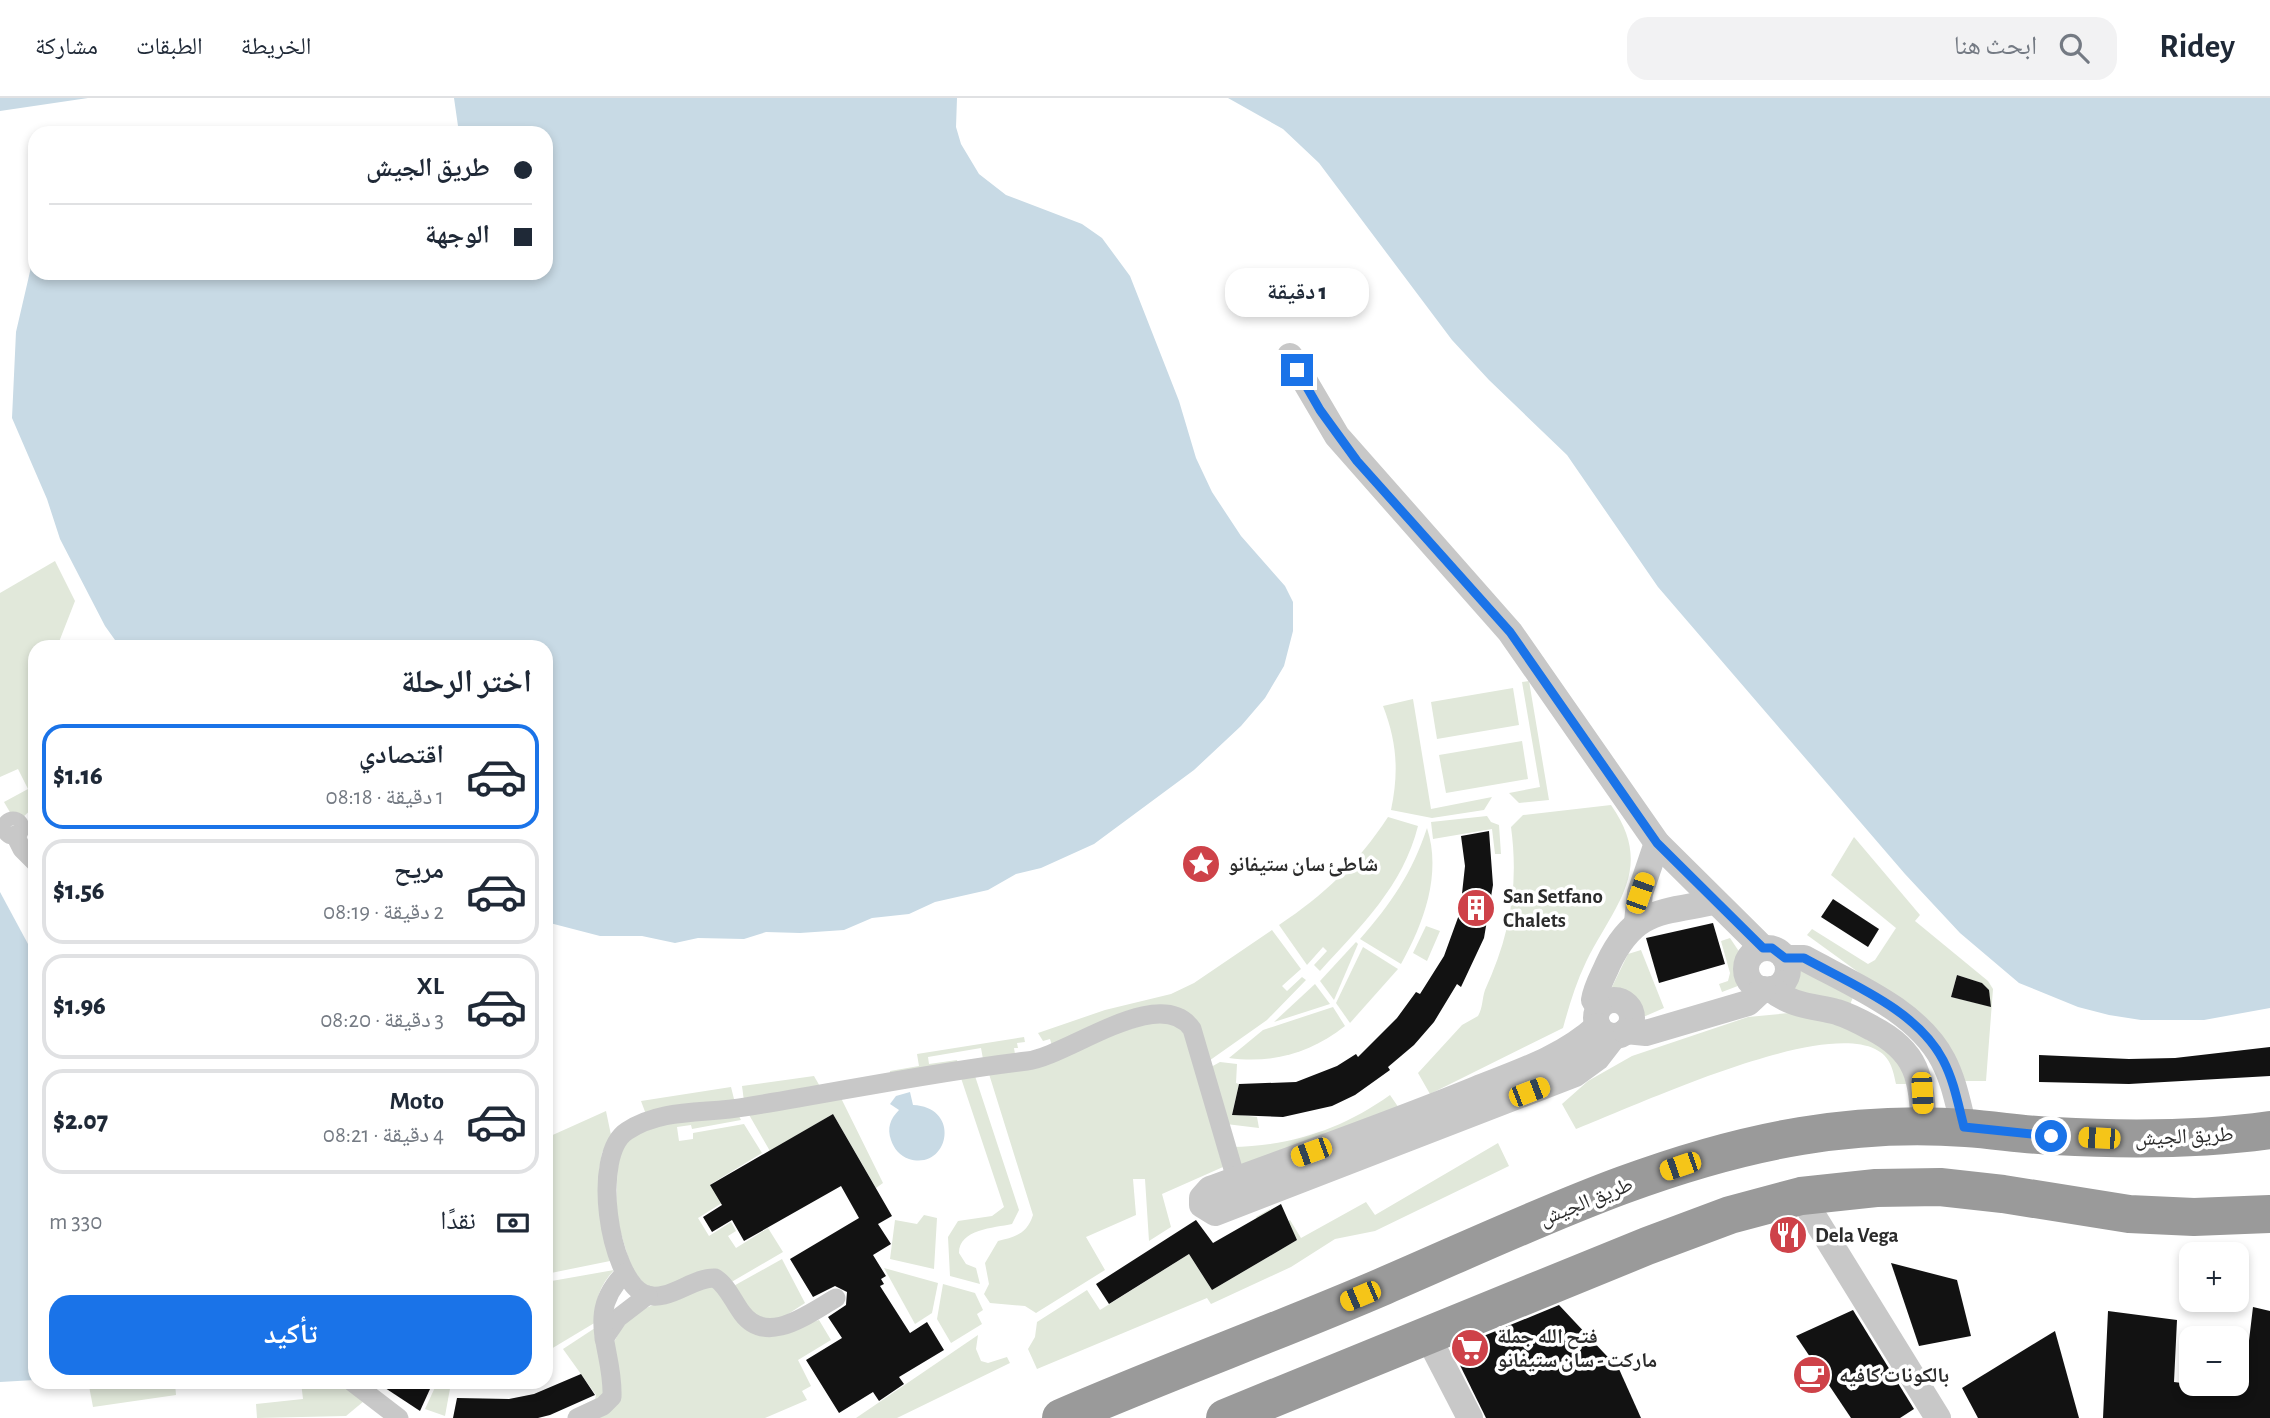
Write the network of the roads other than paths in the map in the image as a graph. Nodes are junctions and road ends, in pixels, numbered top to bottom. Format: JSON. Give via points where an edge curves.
{"nodes":[{"id":1,"x":1290,"y":356,"type":"dead end"},
{"id":2,"x":15,"y":835,"type":"dead end"},
{"id":3,"x":1657,"y":843,"type":"junction"},
{"id":4,"x":28,"y":855,"type":"edge"},
{"id":5,"x":1714,"y":902,"type":"junction"},
{"id":6,"x":1637,"y":922,"type":"junction"},
{"id":7,"x":1774,"y":953,"type":"junction"},
{"id":8,"x":1767,"y":989,"type":"junction"},
{"id":9,"x":1861,"y":990,"type":"junction"},
{"id":10,"x":1849,"y":1016,"type":"junction"},
{"id":11,"x":1892,"y":1024,"type":"junction"},
{"id":12,"x":1609,"y":1025,"type":"junction"},
{"id":13,"x":1924,"y":1127,"type":"junction"},
{"id":14,"x":1964,"y":1127,"type":"junction"},
{"id":15,"x":2270,"y":1130,"type":"edge"},
{"id":16,"x":1236,"y":1180,"type":"junction"},
{"id":17,"x":1801,"y":1196,"type":"junction"},
{"id":18,"x":2270,"y":1214,"type":"edge"},
{"id":19,"x":625,"y":1273,"type":"junction"},
{"id":20,"x":648,"y":1295,"type":"junction"},
{"id":21,"x":836,"y":1298,"type":"dead end"},
{"id":22,"x":1428,"y":1337,"type":"junction"},
{"id":23,"x":604,"y":1339,"type":"junction"},
{"id":24,"x":361,"y":1389,"type":"edge"},
{"id":25,"x":399,"y":1418,"type":"edge"},
{"id":26,"x":576,"y":1418,"type":"edge"},
{"id":27,"x":1060,"y":1418,"type":"edge"},
{"id":28,"x":1225,"y":1418,"type":"edge"},
{"id":29,"x":1470,"y":1418,"type":"edge"},
{"id":30,"x":1938,"y":1418,"type":"edge"}],
"edges":[{"from":1,"to":3,"type":"street","via":[[1337,436],[1510,632]]},
{"from":2,"to":4,"type":"street"},
{"from":3,"to":5,"type":"street"},
{"from":3,"to":6,"type":"street","via":[[1640,893]]},
{"from":5,"to":6,"type":"street"},
{"from":5,"to":7,"type":"street"},
{"from":6,"to":12,"type":"street","via":[[1616,948],[1594,1000]]},
{"from":7,"to":8,"type":"street","via":[[1788,974],[1779,986]]},
{"from":7,"to":8,"type":"street","via":[[1749,957],[1746,973],[1750,981]]},
{"from":7,"to":9,"type":"street","via":[[1804,958]]},
{"from":8,"to":10,"type":"street","via":[[1790,1002]]},
{"from":8,"to":12,"type":"street","via":[[1748,1003],[1646,1033]]},
{"from":9,"to":10,"type":"street"},
{"from":9,"to":11,"type":"street"},
{"from":10,"to":11,"type":"street"},
{"from":11,"to":13,"type":"street","via":[[1915,1066]]},
{"from":11,"to":14,"type":"street","via":[[1928,1038],[1942,1059]]},
{"from":12,"to":16,"type":"street","via":[[1546,1060]]},
{"from":12,"to":16,"type":"street","via":[[1597,1058],[1575,1074],[1215,1213],[1205,1209],[1205,1193]]},
{"from":13,"to":14,"type":"highway","name":"طريق الجيش"},
{"from":13,"to":27,"type":"highway","name":"طريق الجيش","via":[[1800,1136],[1667,1170]]},
{"from":14,"to":15,"type":"highway","name":"طريق الجيش","via":[[2099,1138]]},
{"from":16,"to":19,"type":"street","via":[[1192,1029],[1175,1014],[1160,1012],[1031,1060],[924,1074],[740,1108],[664,1115],[627,1130],[612,1146],[606,1177],[614,1237]]},
{"from":17,"to":18,"type":"highway","via":[[1876,1188],[1940,1188],[2129,1214]]},
{"from":17,"to":22,"type":"highway","via":[[1689,1230]]},
{"from":17,"to":30,"type":"street"},
{"from":19,"to":20,"type":"street"},
{"from":19,"to":23,"type":"street","via":[[603,1307]]},
{"from":20,"to":21,"type":"street","via":[[715,1278],[746,1318],[770,1328],[786,1325]]},
{"from":20,"to":23,"type":"street","via":[[618,1318]]},
{"from":22,"to":28,"type":"highway"},
{"from":22,"to":29,"type":"street"},
{"from":23,"to":26,"type":"street","via":[[611,1397],[603,1406]]},
{"from":24,"to":25,"type":"street"}]}
